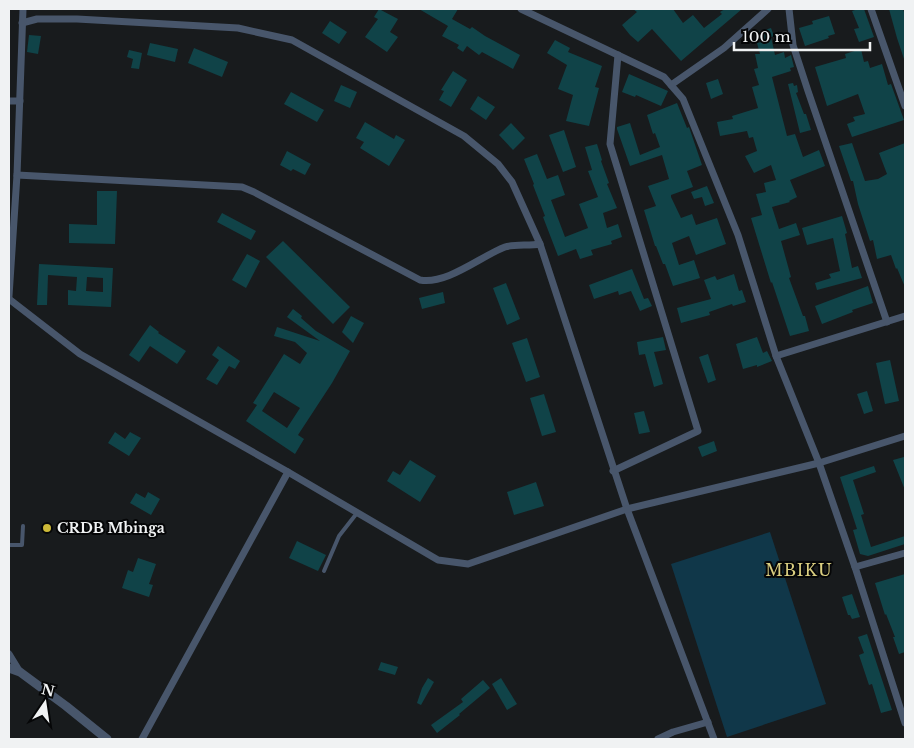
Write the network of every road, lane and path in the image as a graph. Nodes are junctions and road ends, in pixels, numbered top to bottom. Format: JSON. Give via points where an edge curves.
{"nodes":[{"id":1,"x":22,"y":9,"type":"edge"},
{"id":2,"x":521,"y":9,"type":"edge"},
{"id":3,"x":768,"y":9,"type":"edge"},
{"id":4,"x":789,"y":9,"type":"edge"},
{"id":5,"x":870,"y":9,"type":"edge"},
{"id":6,"x":22,"y":23,"type":"junction"},
{"id":7,"x":618,"y":55,"type":"junction"},
{"id":8,"x":671,"y":85,"type":"junction"},
{"id":9,"x":9,"y":101,"type":"edge"},
{"id":10,"x":20,"y":101,"type":"junction"},
{"id":11,"x":905,"y":106,"type":"edge"},
{"id":12,"x":18,"y":176,"type":"junction"},
{"id":13,"x":540,"y":244,"type":"junction"},
{"id":14,"x":9,"y":297,"type":"edge"},
{"id":15,"x":905,"y":316,"type":"edge"},
{"id":16,"x":886,"y":322,"type":"junction"},
{"id":17,"x":776,"y":356,"type":"junction"},
{"id":18,"x":905,"y":436,"type":"edge"},
{"id":19,"x":819,"y":463,"type":"junction"},
{"id":20,"x":613,"y":471,"type":"junction"},
{"id":21,"x":288,"y":472,"type":"junction"},
{"id":22,"x":626,"y":509,"type":"junction"},
{"id":23,"x":357,"y":513,"type":"junction"},
{"id":24,"x":22,"y":526,"type":"dead end"},
{"id":25,"x":9,"y":545,"type":"edge"},
{"id":26,"x":905,"y":553,"type":"edge"},
{"id":27,"x":855,"y":567,"type":"junction"},
{"id":28,"x":324,"y":571,"type":"dead end"},
{"id":29,"x":9,"y":654,"type":"edge"},
{"id":30,"x":9,"y":668,"type":"edge"},
{"id":31,"x":20,"y":672,"type":"junction"},
{"id":32,"x":708,"y":722,"type":"junction"},
{"id":33,"x":905,"y":723,"type":"edge"},
{"id":34,"x":107,"y":739,"type":"edge"},
{"id":35,"x":142,"y":739,"type":"edge"},
{"id":36,"x":658,"y":739,"type":"edge"},
{"id":37,"x":714,"y":739,"type":"edge"}],
"edges":[{"from":1,"to":6,"type":"street"},
{"from":2,"to":7,"type":"street"},
{"from":3,"to":8,"type":"street","via":[[724,48]]},
{"from":4,"to":16,"type":"street","via":[[802,73]]},
{"from":5,"to":11,"type":"street"},
{"from":6,"to":10,"type":"street"},
{"from":6,"to":13,"type":"street","via":[[37,19],[77,19],[238,28],[298,42],[479,148],[512,182]]},
{"from":7,"to":8,"type":"street","via":[[664,78]]},
{"from":7,"to":20,"type":"street","via":[[610,144],[698,431]]},
{"from":8,"to":17,"type":"street","via":[[683,99],[738,235]]},
{"from":9,"to":10,"type":"street"},
{"from":10,"to":12,"type":"street"},
{"from":12,"to":13,"type":"street","via":[[242,188],[425,281],[436,281],[507,246]]},
{"from":12,"to":14,"type":"street"},
{"from":13,"to":20,"type":"street"},
{"from":14,"to":21,"type":"street","via":[[80,354]]},
{"from":15,"to":16,"type":"street"},
{"from":16,"to":17,"type":"street"},
{"from":17,"to":19,"type":"street"},
{"from":18,"to":19,"type":"street"},
{"from":19,"to":22,"type":"street"},
{"from":19,"to":27,"type":"street"},
{"from":20,"to":22,"type":"street"},
{"from":21,"to":23,"type":"street"},
{"from":21,"to":35,"type":"street"},
{"from":22,"to":23,"type":"street","via":[[468,564],[438,560]]},
{"from":22,"to":32,"type":"street"},
{"from":23,"to":28,"type":"lane","via":[[339,536]]},
{"from":24,"to":25,"type":"lane","via":[[22,545]]},
{"from":26,"to":27,"type":"street"},
{"from":27,"to":33,"type":"street"},
{"from":29,"to":31,"type":"street"},
{"from":30,"to":31,"type":"street"},
{"from":31,"to":34,"type":"street"},
{"from":32,"to":36,"type":"street"},
{"from":32,"to":37,"type":"street"}]}
